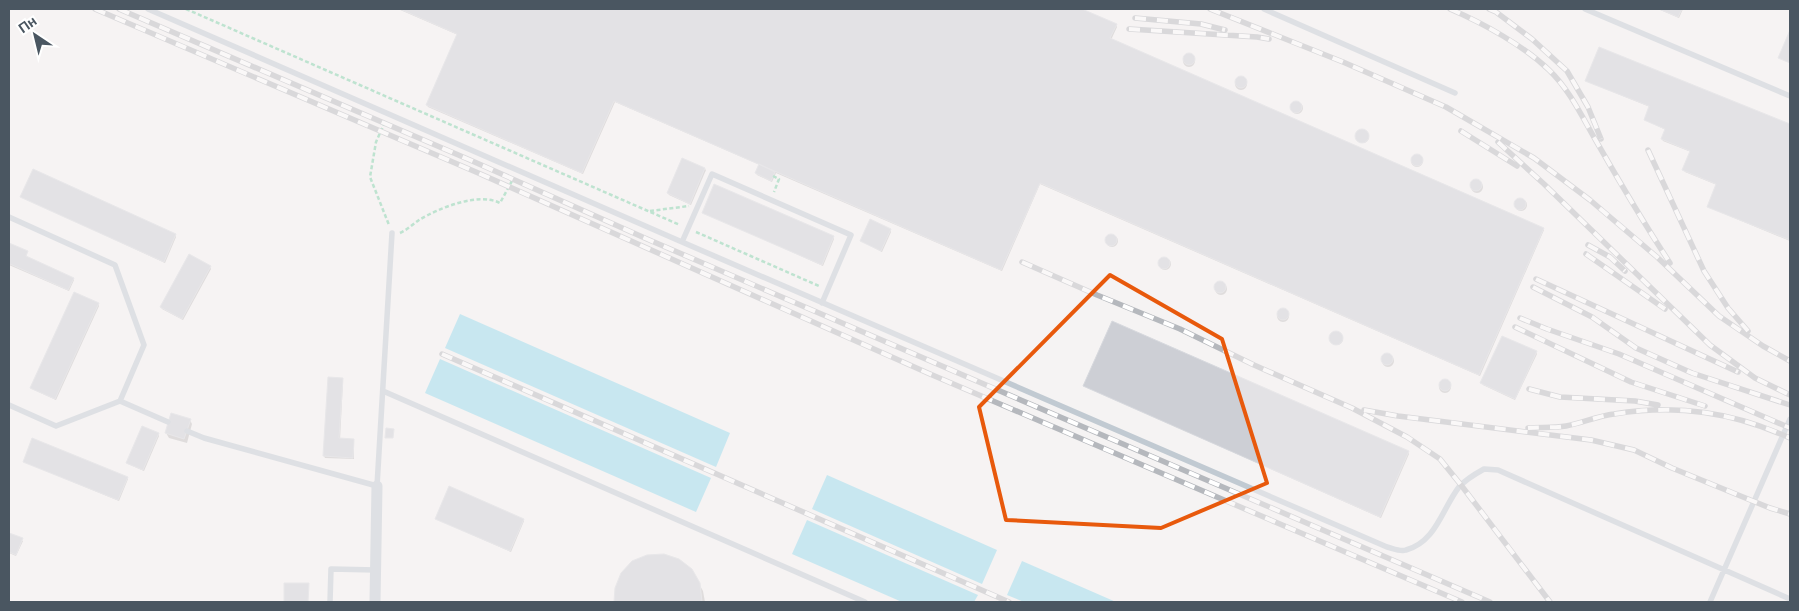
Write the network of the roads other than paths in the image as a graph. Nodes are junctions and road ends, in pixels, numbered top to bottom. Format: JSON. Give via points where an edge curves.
{"nodes":[{"id":1,"x":148,"y":9,"type":"edge"},
{"id":2,"x":1264,"y":9,"type":"edge"},
{"id":3,"x":1585,"y":9,"type":"edge"},
{"id":4,"x":1455,"y":93,"type":"dead end"},
{"id":5,"x":1790,"y":96,"type":"edge"},
{"id":6,"x":9,"y":217,"type":"edge"},
{"id":7,"x":392,"y":233,"type":"road end"},
{"id":8,"x":682,"y":242,"type":"junction"},
{"id":9,"x":822,"y":303,"type":"junction"},
{"id":10,"x":383,"y":390,"type":"junction"},
{"id":11,"x":120,"y":401,"type":"junction"},
{"id":12,"x":9,"y":405,"type":"edge"},
{"id":13,"x":1790,"y":419,"type":"edge"},
{"id":14,"x":168,"y":422,"type":"dead end"},
{"id":15,"x":187,"y":430,"type":"dead end"},
{"id":16,"x":377,"y":486,"type":"junction"},
{"id":17,"x":376,"y":570,"type":"junction"},
{"id":18,"x":1724,"y":570,"type":"junction"},
{"id":19,"x":1790,"y":598,"type":"edge"},
{"id":20,"x":330,"y":602,"type":"edge"},
{"id":21,"x":375,"y":602,"type":"edge"},
{"id":22,"x":865,"y":602,"type":"edge"},
{"id":23,"x":1710,"y":602,"type":"edge"}],
"edges":[{"from":1,"to":8,"type":"lane"},
{"from":2,"to":4,"type":"lane"},
{"from":3,"to":5,"type":"lane"},
{"from":6,"to":11,"type":"lane","via":[[115,265],[144,345]]},
{"from":7,"to":10,"type":"lane"},
{"from":8,"to":9,"type":"lane"},
{"from":8,"to":9,"type":"lane","via":[[712,174],[851,235]]},
{"from":9,"to":18,"type":"lane","via":[[1387,547],[1404,551],[1421,543],[1434,531],[1461,484],[1484,468],[1498,470]]},
{"from":10,"to":16,"type":"lane"},
{"from":10,"to":22,"type":"lane"},
{"from":11,"to":12,"type":"lane","via":[[56,426]]},
{"from":11,"to":14,"type":"lane"},
{"from":13,"to":18,"type":"lane"},
{"from":15,"to":16,"type":"lane","via":[[204,438]]},
{"from":16,"to":17,"type":"street"},
{"from":17,"to":20,"type":"lane","via":[[331,569]]},
{"from":17,"to":21,"type":"street"},
{"from":18,"to":19,"type":"lane"},
{"from":18,"to":23,"type":"lane"}]}
